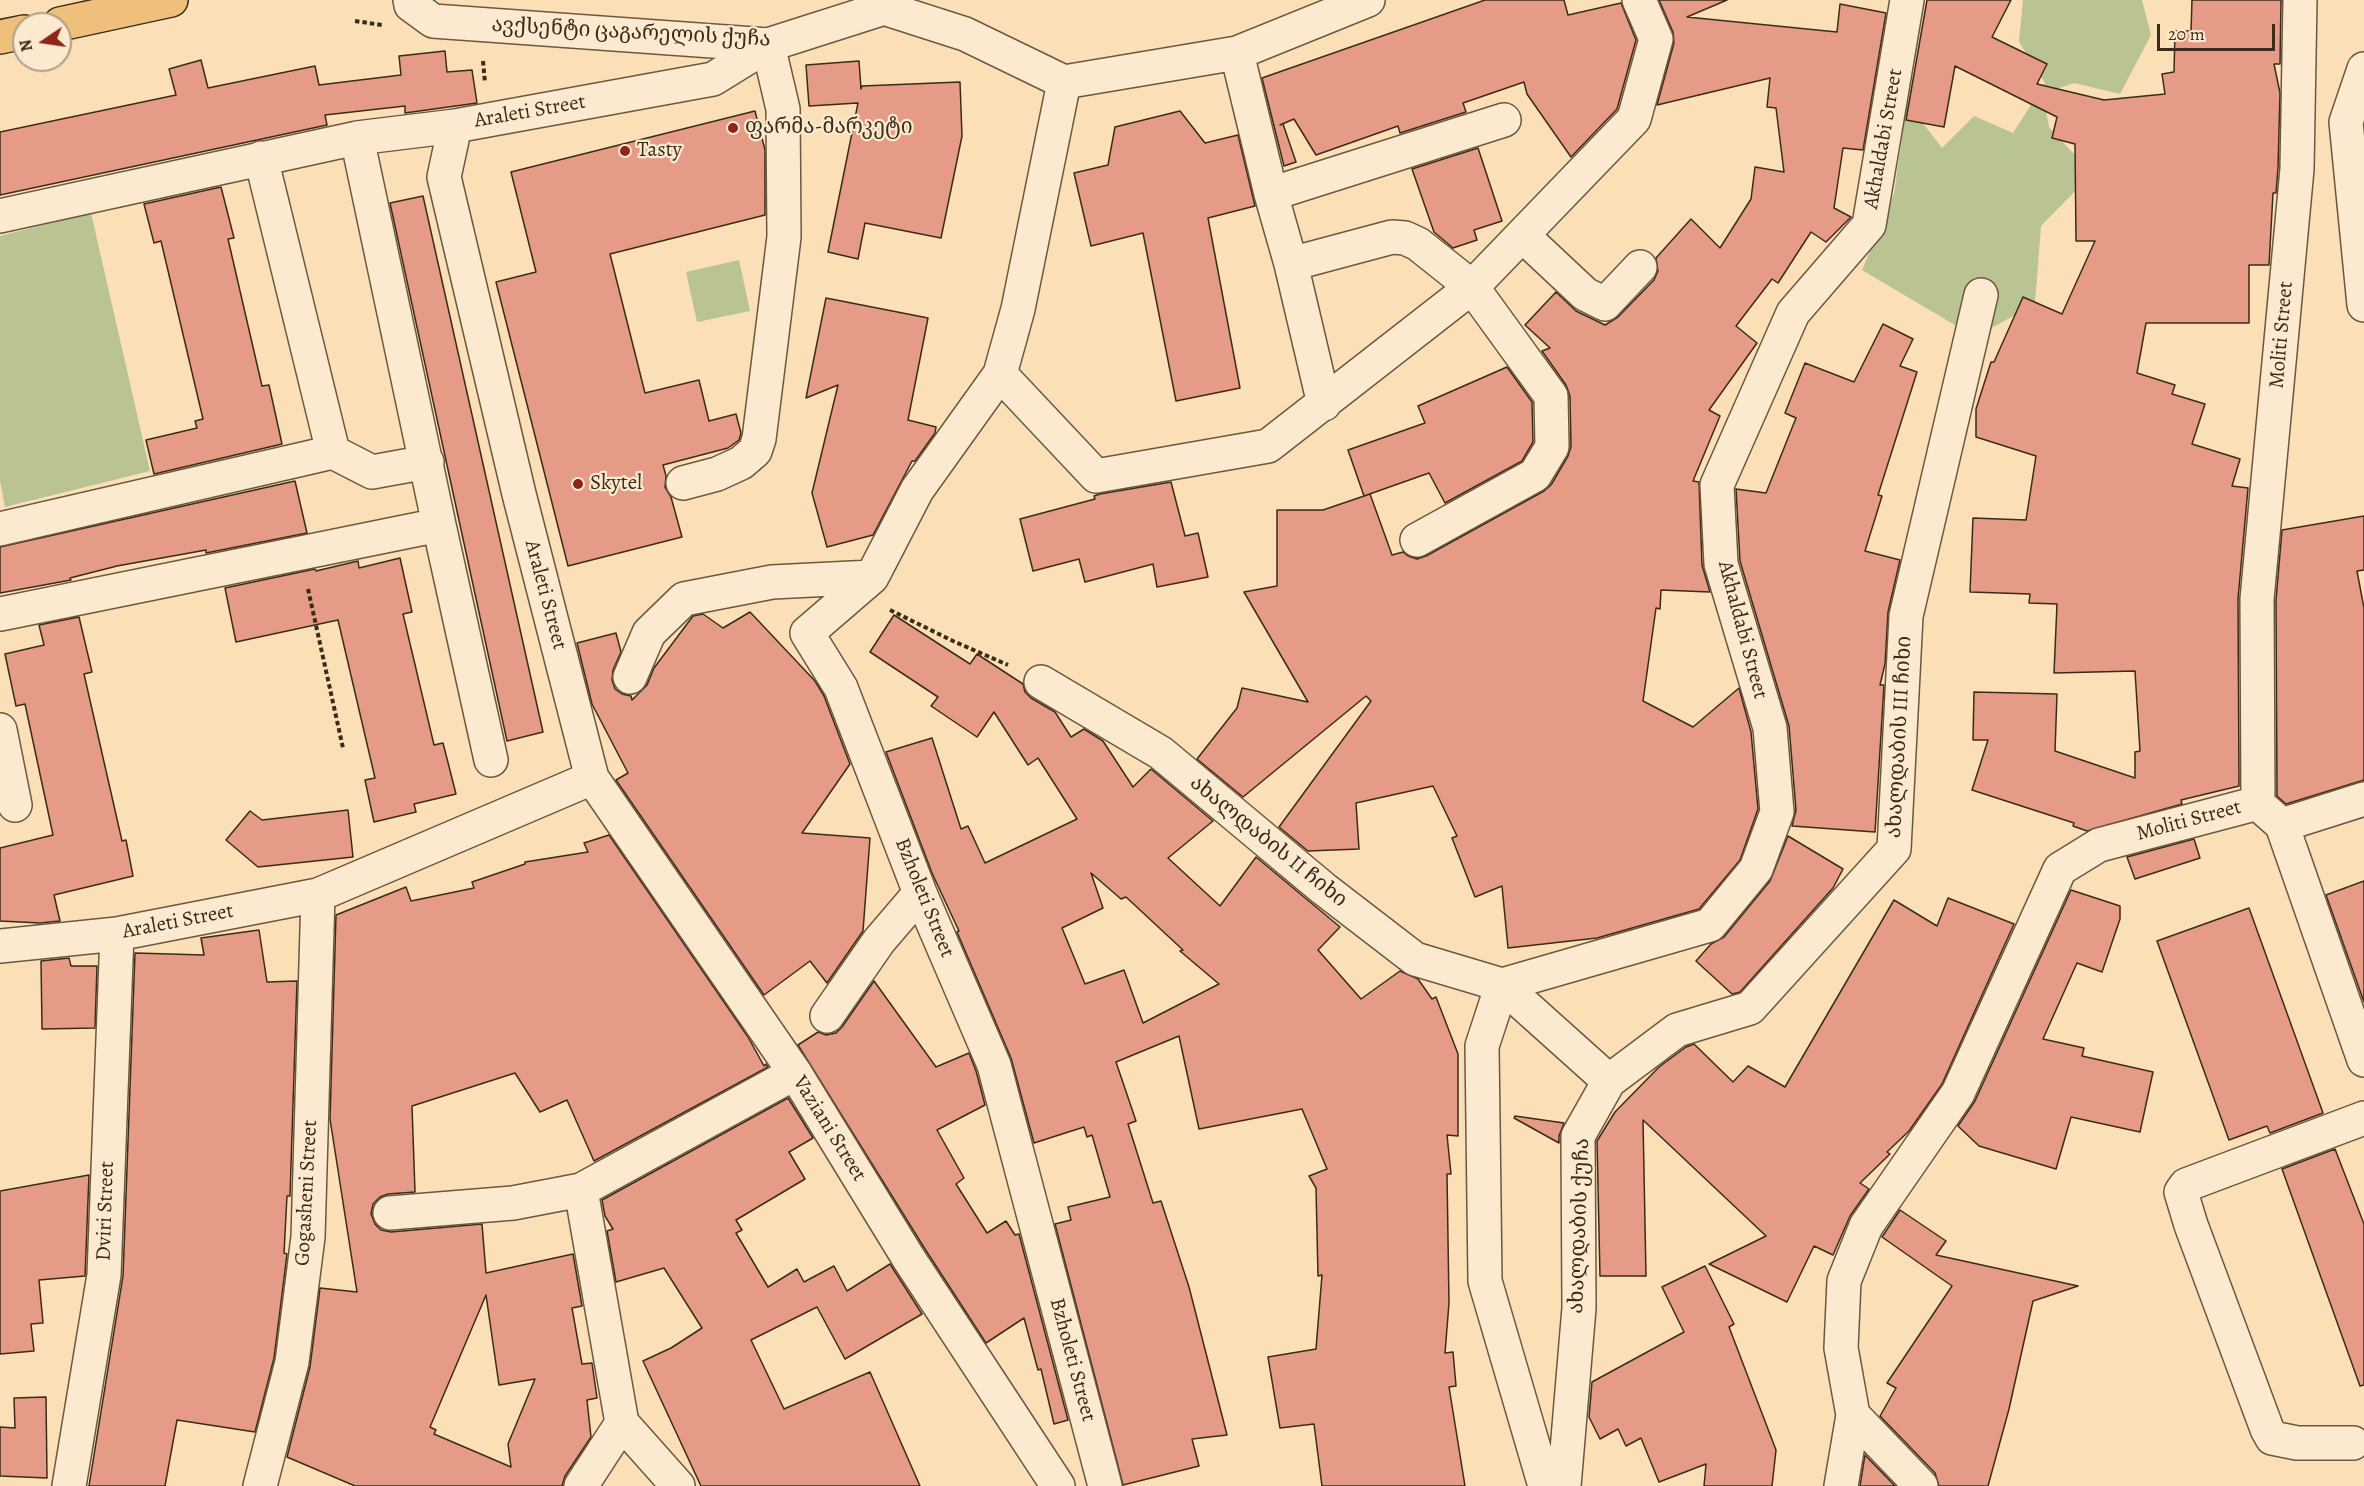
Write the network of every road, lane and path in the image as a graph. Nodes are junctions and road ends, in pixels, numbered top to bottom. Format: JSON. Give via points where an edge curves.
{"nodes":[{"id":1,"x":171,"y":0,"type":"edge"},
{"id":2,"x":410,"y":0,"type":"edge"},
{"id":3,"x":1368,"y":0,"type":"edge"},
{"id":4,"x":1639,"y":0,"type":"edge"},
{"id":5,"x":1907,"y":0,"type":"edge"},
{"id":6,"x":2300,"y":0,"type":"edge"},
{"id":7,"x":893,"y":4,"type":"edge"},
{"id":8,"x":72,"y":21,"type":"edge"},
{"id":9,"x":768,"y":45,"type":"junction"},
{"id":10,"x":1237,"y":53,"type":"junction"},
{"id":11,"x":2364,"y":69,"type":"edge"},
{"id":12,"x":1064,"y":82,"type":"junction"},
{"id":13,"x":1504,"y":120,"type":"dead end"},
{"id":14,"x":454,"y":126,"type":"junction"},
{"id":15,"x":357,"y":138,"type":"junction"},
{"id":16,"x":261,"y":158,"type":"junction"},
{"id":17,"x":1271,"y":194,"type":"junction"},
{"id":18,"x":2360,"y":208,"type":"edge"},
{"id":19,"x":0,"y":216,"type":"edge"},
{"id":20,"x":1522,"y":235,"type":"junction"},
{"id":21,"x":1291,"y":264,"type":"junction"},
{"id":22,"x":1640,"y":267,"type":"dead end"},
{"id":23,"x":1472,"y":287,"type":"junction"},
{"id":24,"x":1981,"y":295,"type":"dead end"},
{"id":25,"x":2364,"y":304,"type":"edge"},
{"id":26,"x":1000,"y":374,"type":"junction"},
{"id":27,"x":1324,"y":404,"type":"junction"},
{"id":28,"x":333,"y":452,"type":"junction"},
{"id":29,"x":427,"y":462,"type":"junction"},
{"id":30,"x":683,"y":483,"type":"dead end"},
{"id":31,"x":439,"y":525,"type":"junction"},
{"id":32,"x":0,"y":529,"type":"edge"},
{"id":33,"x":1417,"y":540,"type":"dead end"},
{"id":34,"x":300,"y":554,"type":"junction"},
{"id":35,"x":872,"y":577,"type":"junction"},
{"id":36,"x":0,"y":614,"type":"edge"},
{"id":37,"x":630,"y":677,"type":"dead end"},
{"id":38,"x":1041,"y":682,"type":"joint"},
{"id":39,"x":0,"y":730,"type":"edge"},
{"id":40,"x":343,"y":748,"type":"dead end"},
{"id":41,"x":491,"y":759,"type":"dead end"},
{"id":42,"x":592,"y":778,"type":"junction"},
{"id":43,"x":2364,"y":799,"type":"edge"},
{"id":44,"x":2258,"y":803,"type":"junction"},
{"id":45,"x":15,"y":805,"type":"dead end"},
{"id":46,"x":2282,"y":825,"type":"junction"},
{"id":47,"x":920,"y":893,"type":"junction"},
{"id":48,"x":318,"y":896,"type":"junction"},
{"id":49,"x":117,"y":934,"type":"junction"},
{"id":50,"x":0,"y":946,"type":"edge"},
{"id":51,"x":1502,"y":985,"type":"junction"},
{"id":52,"x":827,"y":1016,"type":"dead end"},
{"id":53,"x":2358,"y":1022,"type":"edge"},
{"id":54,"x":2364,"y":1060,"type":"edge"},
{"id":55,"x":795,"y":1073,"type":"junction"},
{"id":56,"x":1609,"y":1081,"type":"junction"},
{"id":57,"x":2364,"y":1118,"type":"edge"},
{"id":58,"x":581,"y":1190,"type":"junction"},
{"id":59,"x":390,"y":1213,"type":"dead end"},
{"id":60,"x":1853,"y":1415,"type":"junction"},
{"id":61,"x":622,"y":1423,"type":"junction"},
{"id":62,"x":2353,"y":1443,"type":"dead end"},
{"id":63,"x":69,"y":1486,"type":"edge"},
{"id":64,"x":260,"y":1486,"type":"edge"},
{"id":65,"x":581,"y":1486,"type":"edge"},
{"id":66,"x":678,"y":1486,"type":"edge"},
{"id":67,"x":1058,"y":1486,"type":"edge"},
{"id":68,"x":1105,"y":1486,"type":"edge"},
{"id":69,"x":1545,"y":1486,"type":"edge"},
{"id":70,"x":1564,"y":1486,"type":"edge"},
{"id":71,"x":1841,"y":1486,"type":"edge"},
{"id":72,"x":1921,"y":1486,"type":"edge"}],
"edges":[{"from":1,"to":8,"type":"main road"},
{"from":2,"to":9,"type":"street","name":"ავქსენტი ცაგარელის ქუჩა","via":[[411,5],[433,21]]},
{"from":3,"to":10,"type":"street"},
{"from":4,"to":20,"type":"street","via":[[1656,39],[1634,119]]},
{"from":5,"to":51,"type":"street","name":"Akhaldabi Street","via":[[1869,225],[1793,313],[1717,485],[1721,564],[1770,729],[1777,812],[1756,870],[1710,925]]},
{"from":6,"to":44,"type":"street","name":"Moliti Street","via":[[2297,169],[2257,599]]},
{"from":7,"to":9,"type":"street","name":"ავქსენტი ცაგარელის ქუჩა"},
{"from":7,"to":12,"type":"street","name":"ავქსენტი ცაგარელის ქუჩა"},
{"from":9,"to":14,"type":"street","name":"Araleti Street","via":[[713,79]]},
{"from":9,"to":30,"type":"street","via":[[783,109],[784,237],[759,439],[755,451],[741,463]]},
{"from":10,"to":12,"type":"street"},
{"from":10,"to":17,"type":"street"},
{"from":11,"to":18,"type":"street","via":[[2346,123]]},
{"from":12,"to":26,"type":"street","via":[[1018,309]]},
{"from":13,"to":17,"type":"street"},
{"from":14,"to":15,"type":"street"},
{"from":14,"to":42,"type":"street","name":"Araleti Street","via":[[444,177]]},
{"from":15,"to":16,"type":"street"},
{"from":15,"to":29,"type":"street"},
{"from":16,"to":19,"type":"street"},
{"from":16,"to":28,"type":"street"},
{"from":17,"to":21,"type":"street"},
{"from":18,"to":25,"type":"street"},
{"from":20,"to":22,"type":"street","via":[[1585,294],[1605,304]]},
{"from":20,"to":23,"type":"street"},
{"from":21,"to":23,"type":"street","via":[[1392,237],[1405,238]]},
{"from":21,"to":27,"type":"street"},
{"from":23,"to":27,"type":"street"},
{"from":23,"to":33,"type":"street","via":[[1551,396],[1552,447],[1535,474]]},
{"from":24,"to":56,"type":"street","name":"ახალდაბის III ჩიხი","via":[[1906,616],[1894,849],[1750,1008],[1677,1030]]},
{"from":26,"to":27,"type":"street","via":[[1096,476],[1268,446]]},
{"from":26,"to":35,"type":"street","name":"Bzholeti Street","via":[[917,490]]},
{"from":28,"to":29,"type":"street","via":[[372,472]]},
{"from":28,"to":32,"type":"street"},
{"from":29,"to":31,"type":"street"},
{"from":31,"to":34,"type":"street"},
{"from":31,"to":41,"type":"street"},
{"from":34,"to":36,"type":"street"},
{"from":34,"to":40,"type":"path"},
{"from":35,"to":37,"type":"street","via":[[772,582],[684,599],[649,633]]},
{"from":35,"to":38,"type":"path","via":[[890,585],[879,604]]},
{"from":35,"to":47,"type":"street","name":"Bzholeti Street","via":[[807,633],[841,688]]},
{"from":38,"to":51,"type":"street","name":"ახალდაბის II ჩიხი","via":[[1161,753],[1415,959]]},
{"from":39,"to":45,"type":"street"},
{"from":42,"to":48,"type":"street","name":"Araleti Street"},
{"from":42,"to":55,"type":"street","name":"Vaziani Street"},
{"from":43,"to":46,"type":"street"},
{"from":44,"to":46,"type":"street"},
{"from":44,"to":60,"type":"street","name":"Moliti Street","via":[[2099,845],[2060,869],[1958,1093],[1866,1226],[1844,1281],[1841,1348]]},
{"from":46,"to":53,"type":"street"},
{"from":47,"to":52,"type":"street","via":[[879,941]]},
{"from":47,"to":68,"type":"street","name":"Bzholeti Street","via":[[994,1065]]},
{"from":48,"to":49,"type":"street","name":"Araleti Street"},
{"from":48,"to":64,"type":"street","name":"Gogasheni Street","via":[[308,1237],[292,1362]]},
{"from":49,"to":50,"type":"street","name":"Araleti Street"},
{"from":49,"to":63,"type":"street","name":"Dviri Street","via":[[104,1275]]},
{"from":51,"to":56,"type":"street"},
{"from":51,"to":69,"type":"street","via":[[1482,1046],[1485,1281]]},
{"from":53,"to":54,"type":"street"},
{"from":55,"to":58,"type":"street"},
{"from":55,"to":67,"type":"street","name":"Vaziani Street","via":[[909,1259]]},
{"from":56,"to":70,"type":"street","name":"ახალდაბის ქუჩა","via":[[1578,1136],[1579,1308]]},
{"from":57,"to":62,"type":"street","via":[[2186,1185],[2181,1192],[2272,1438],[2297,1443]]},
{"from":58,"to":59,"type":"street","via":[[513,1203]]},
{"from":58,"to":61,"type":"street"},
{"from":60,"to":71,"type":"street"},
{"from":60,"to":72,"type":"street"},
{"from":61,"to":65,"type":"street"},
{"from":61,"to":66,"type":"street"}]}
